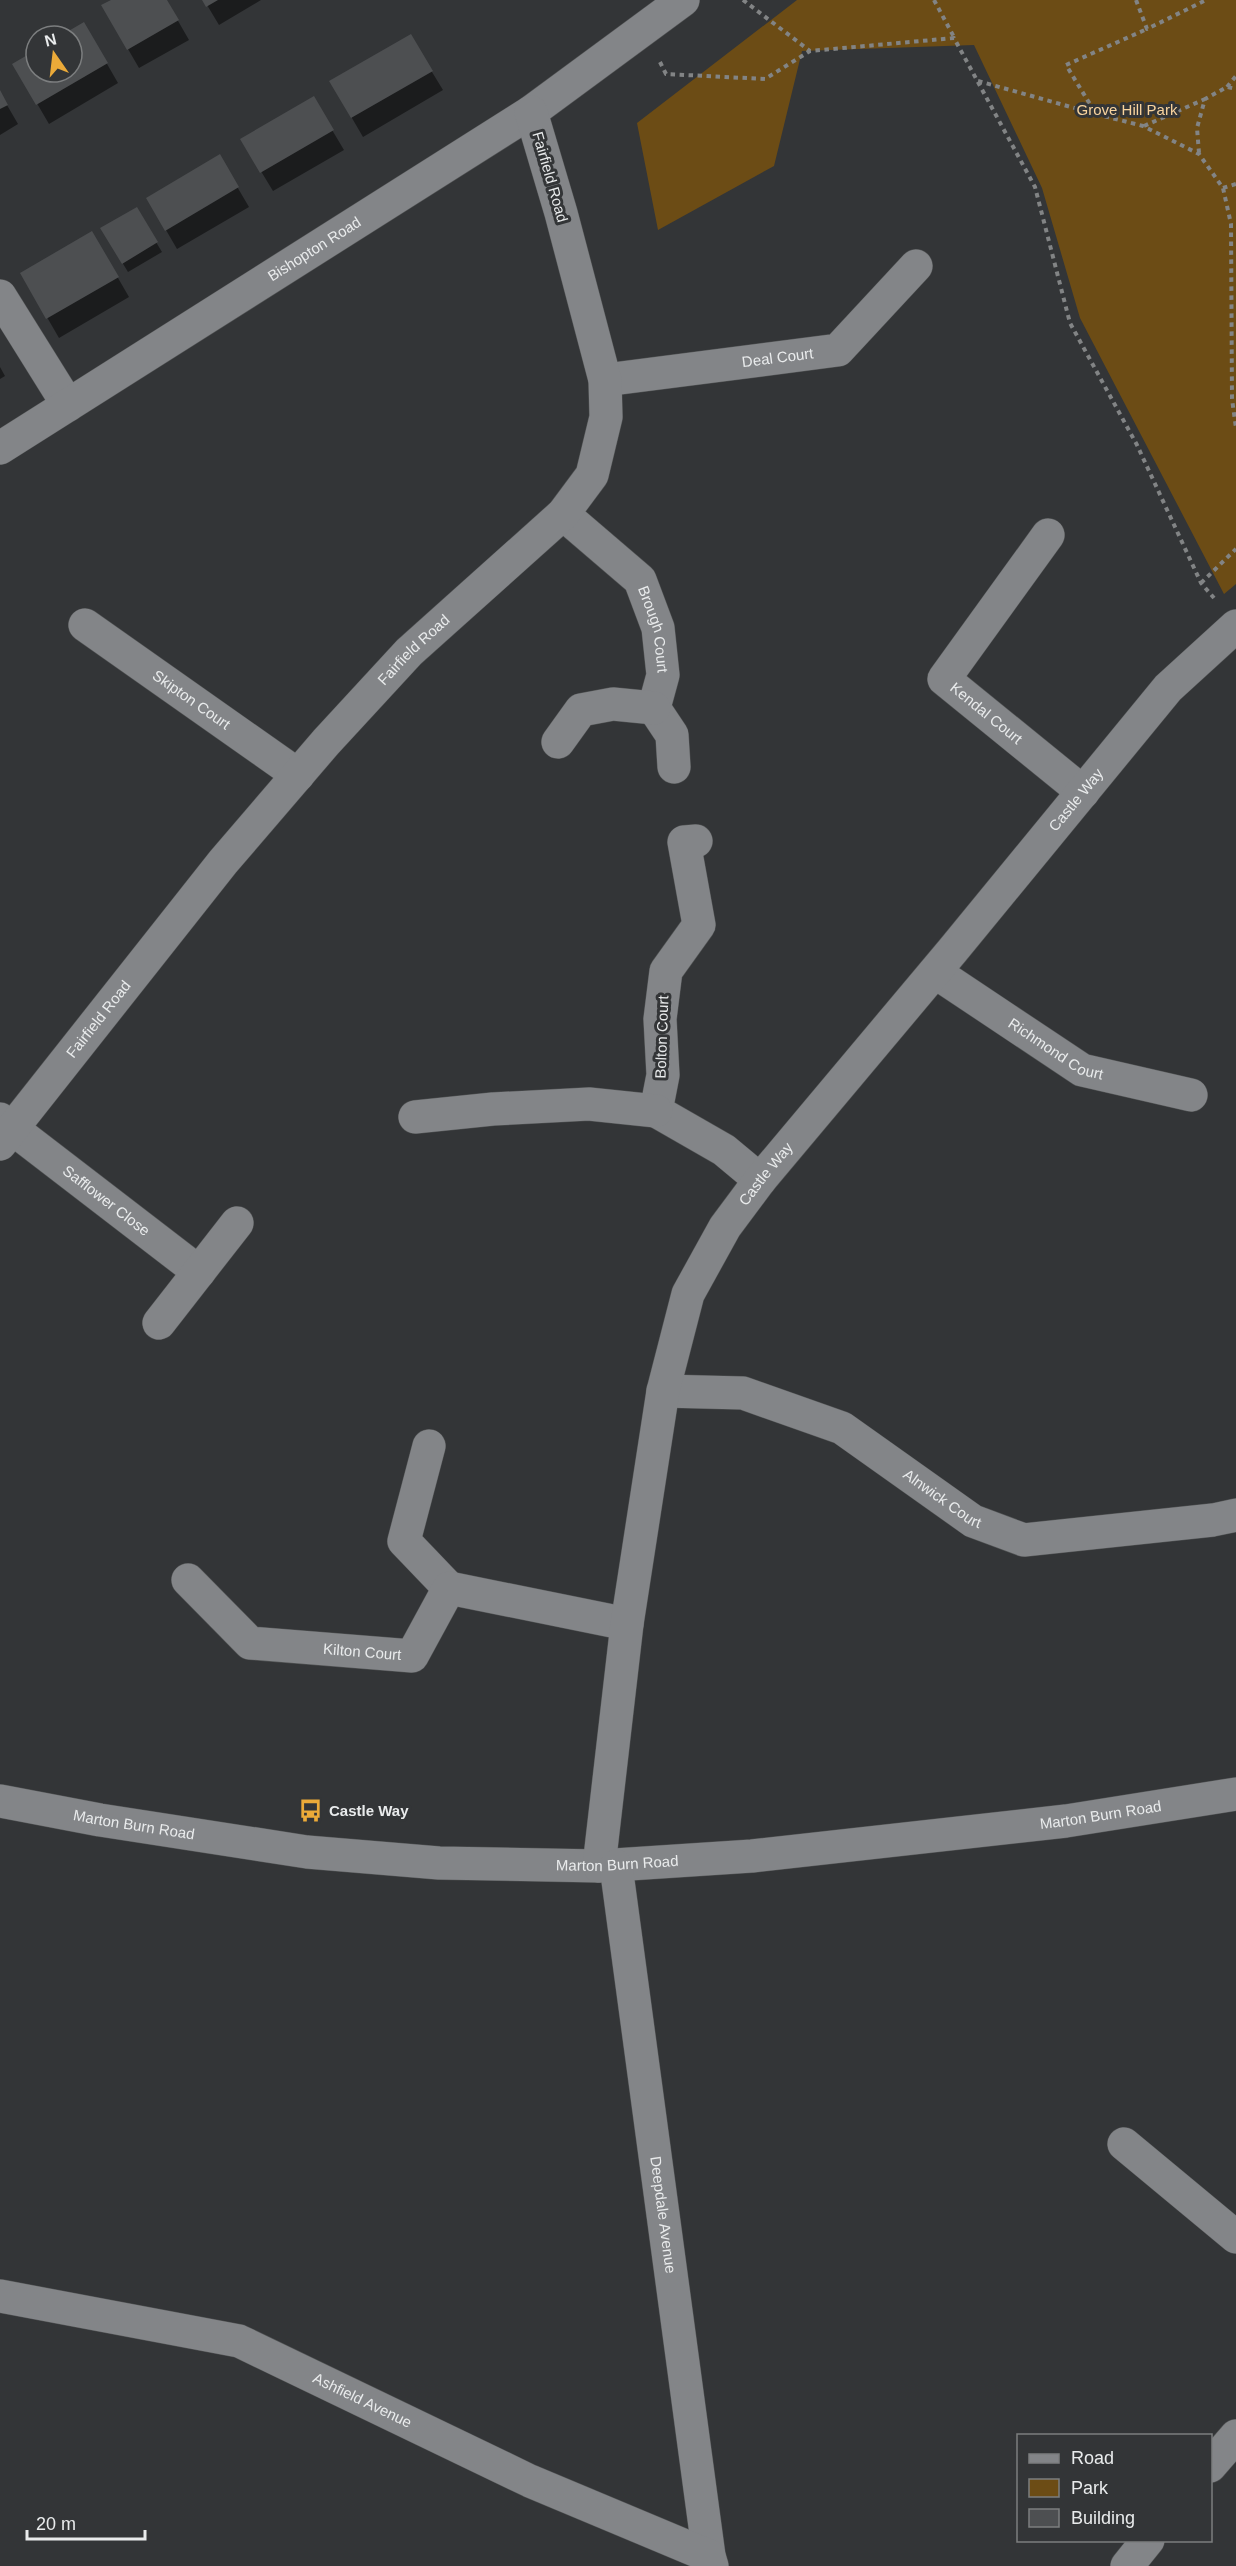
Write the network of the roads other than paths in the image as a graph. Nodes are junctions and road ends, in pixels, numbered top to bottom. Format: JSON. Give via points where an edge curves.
{"nodes":[{"id":1,"x":683,"y":0,"type":"edge"},
{"id":2,"x":531,"y":112,"type":"junction"},
{"id":3,"x":916,"y":266,"type":"dead end"},
{"id":4,"x":0,"y":296,"type":"edge"},
{"id":5,"x":605,"y":380,"type":"junction"},
{"id":6,"x":68,"y":405,"type":"junction"},
{"id":7,"x":0,"y":448,"type":"edge"},
{"id":8,"x":563,"y":514,"type":"junction"},
{"id":9,"x":1048,"y":535,"type":"dead end"},
{"id":10,"x":85,"y":625,"type":"dead end"},
{"id":11,"x":1236,"y":626,"type":"edge"},
{"id":12,"x":654,"y":708,"type":"junction"},
{"id":13,"x":558,"y":742,"type":"dead end"},
{"id":14,"x":674,"y":767,"type":"dead end"},
{"id":15,"x":298,"y":774,"type":"junction"},
{"id":16,"x":1083,"y":792,"type":"junction"},
{"id":17,"x":696,"y":841,"type":"dead end"},
{"id":18,"x":935,"y":972,"type":"junction"},
{"id":19,"x":1191,"y":1095,"type":"dead end"},
{"id":20,"x":656,"y":1111,"type":"junction"},
{"id":21,"x":415,"y":1118,"type":"dead end"},
{"id":22,"x":4,"y":1130,"type":"edge"},
{"id":23,"x":760,"y":1180,"type":"junction"},
{"id":24,"x":237,"y":1222,"type":"dead end"},
{"id":25,"x":199,"y":1272,"type":"junction"},
{"id":26,"x":159,"y":1323,"type":"dead end"},
{"id":27,"x":663,"y":1391,"type":"junction"},
{"id":28,"x":429,"y":1446,"type":"dead end"},
{"id":29,"x":1236,"y":1515,"type":"edge"},
{"id":30,"x":188,"y":1580,"type":"dead end"},
{"id":31,"x":450,"y":1588,"type":"junction"},
{"id":32,"x":627,"y":1624,"type":"junction"},
{"id":33,"x":1236,"y":1794,"type":"edge"},
{"id":34,"x":0,"y":1801,"type":"edge"},
{"id":35,"x":608,"y":1866,"type":"junction"},
{"id":36,"x":1124,"y":2144,"type":"dead end"},
{"id":37,"x":1236,"y":2237,"type":"edge"},
{"id":38,"x":0,"y":2296,"type":"edge"},
{"id":39,"x":1236,"y":2436,"type":"edge"},
{"id":40,"x":1212,"y":2464,"type":"edge"},
{"id":41,"x":710,"y":2561,"type":"edge"}],
"edges":[{"from":1,"to":2,"type":"street","name":"Bishopton Road"},
{"from":2,"to":5,"type":"street","name":"Fairfield Road"},
{"from":2,"to":6,"type":"street","name":"Bishopton Road"},
{"from":3,"to":5,"type":"street","name":"Deal Court","via":[[838,350]]},
{"from":4,"to":6,"type":"street"},
{"from":5,"to":8,"type":"street","name":"Fairfield Road","via":[[606,417],[592,475]]},
{"from":6,"to":7,"type":"street","name":"Bishopton Road"},
{"from":8,"to":12,"type":"street","name":"Brough Court","via":[[640,580],[658,628],[663,675]]},
{"from":8,"to":15,"type":"street","name":"Fairfield Road","via":[[409,652]]},
{"from":9,"to":16,"type":"street","name":"Kendal Court","via":[[944,679]]},
{"from":10,"to":15,"type":"street","name":"Skipton Court"},
{"from":11,"to":16,"type":"street","name":"Castle Way","via":[[1167,688]]},
{"from":12,"to":13,"type":"street","via":[[613,704],[581,710]]},
{"from":12,"to":14,"type":"street","via":[[672,735]]},
{"from":15,"to":22,"type":"street","name":"Fairfield Road"},
{"from":16,"to":18,"type":"street","name":"Castle Way"},
{"from":17,"to":20,"type":"street","name":"Bolton Court","via":[[684,842],[699,925],[666,971],[660,1019],[663,1075]]},
{"from":18,"to":19,"type":"street","name":"Richmond Court","via":[[1082,1070]]},
{"from":18,"to":23,"type":"street","name":"Castle Way"},
{"from":20,"to":21,"type":"street","via":[[589,1104]]},
{"from":20,"to":23,"type":"street","via":[[724,1150]]},
{"from":22,"to":25,"type":"street","name":"Safflower Close"},
{"from":23,"to":27,"type":"street","name":"Castle Way","via":[[725,1227],[688,1294]]},
{"from":24,"to":25,"type":"street"},
{"from":25,"to":26,"type":"street"},
{"from":27,"to":29,"type":"street","name":"Alnwick Court","via":[[743,1393],[842,1428],[973,1521],[1024,1540]]},
{"from":27,"to":32,"type":"street","name":"Castle Way"},
{"from":28,"to":31,"type":"street","via":[[404,1542]]},
{"from":30,"to":31,"type":"street","name":"Kilton Court","via":[[250,1643],[412,1656]]},
{"from":31,"to":32,"type":"street"},
{"from":32,"to":35,"type":"street","name":"Castle Way"},
{"from":33,"to":35,"type":"street","name":"Marton Burn Road","via":[[1066,1821],[752,1856]]},
{"from":34,"to":35,"type":"street","name":"Marton Burn Road","via":[[307,1852],[439,1863]]},
{"from":35,"to":41,"type":"street","name":"Deepdale Avenue"},
{"from":36,"to":37,"type":"street"},
{"from":38,"to":41,"type":"street","name":"Ashfield Avenue","via":[[238,2341],[530,2481]]},
{"from":39,"to":40,"type":"street"}]}
